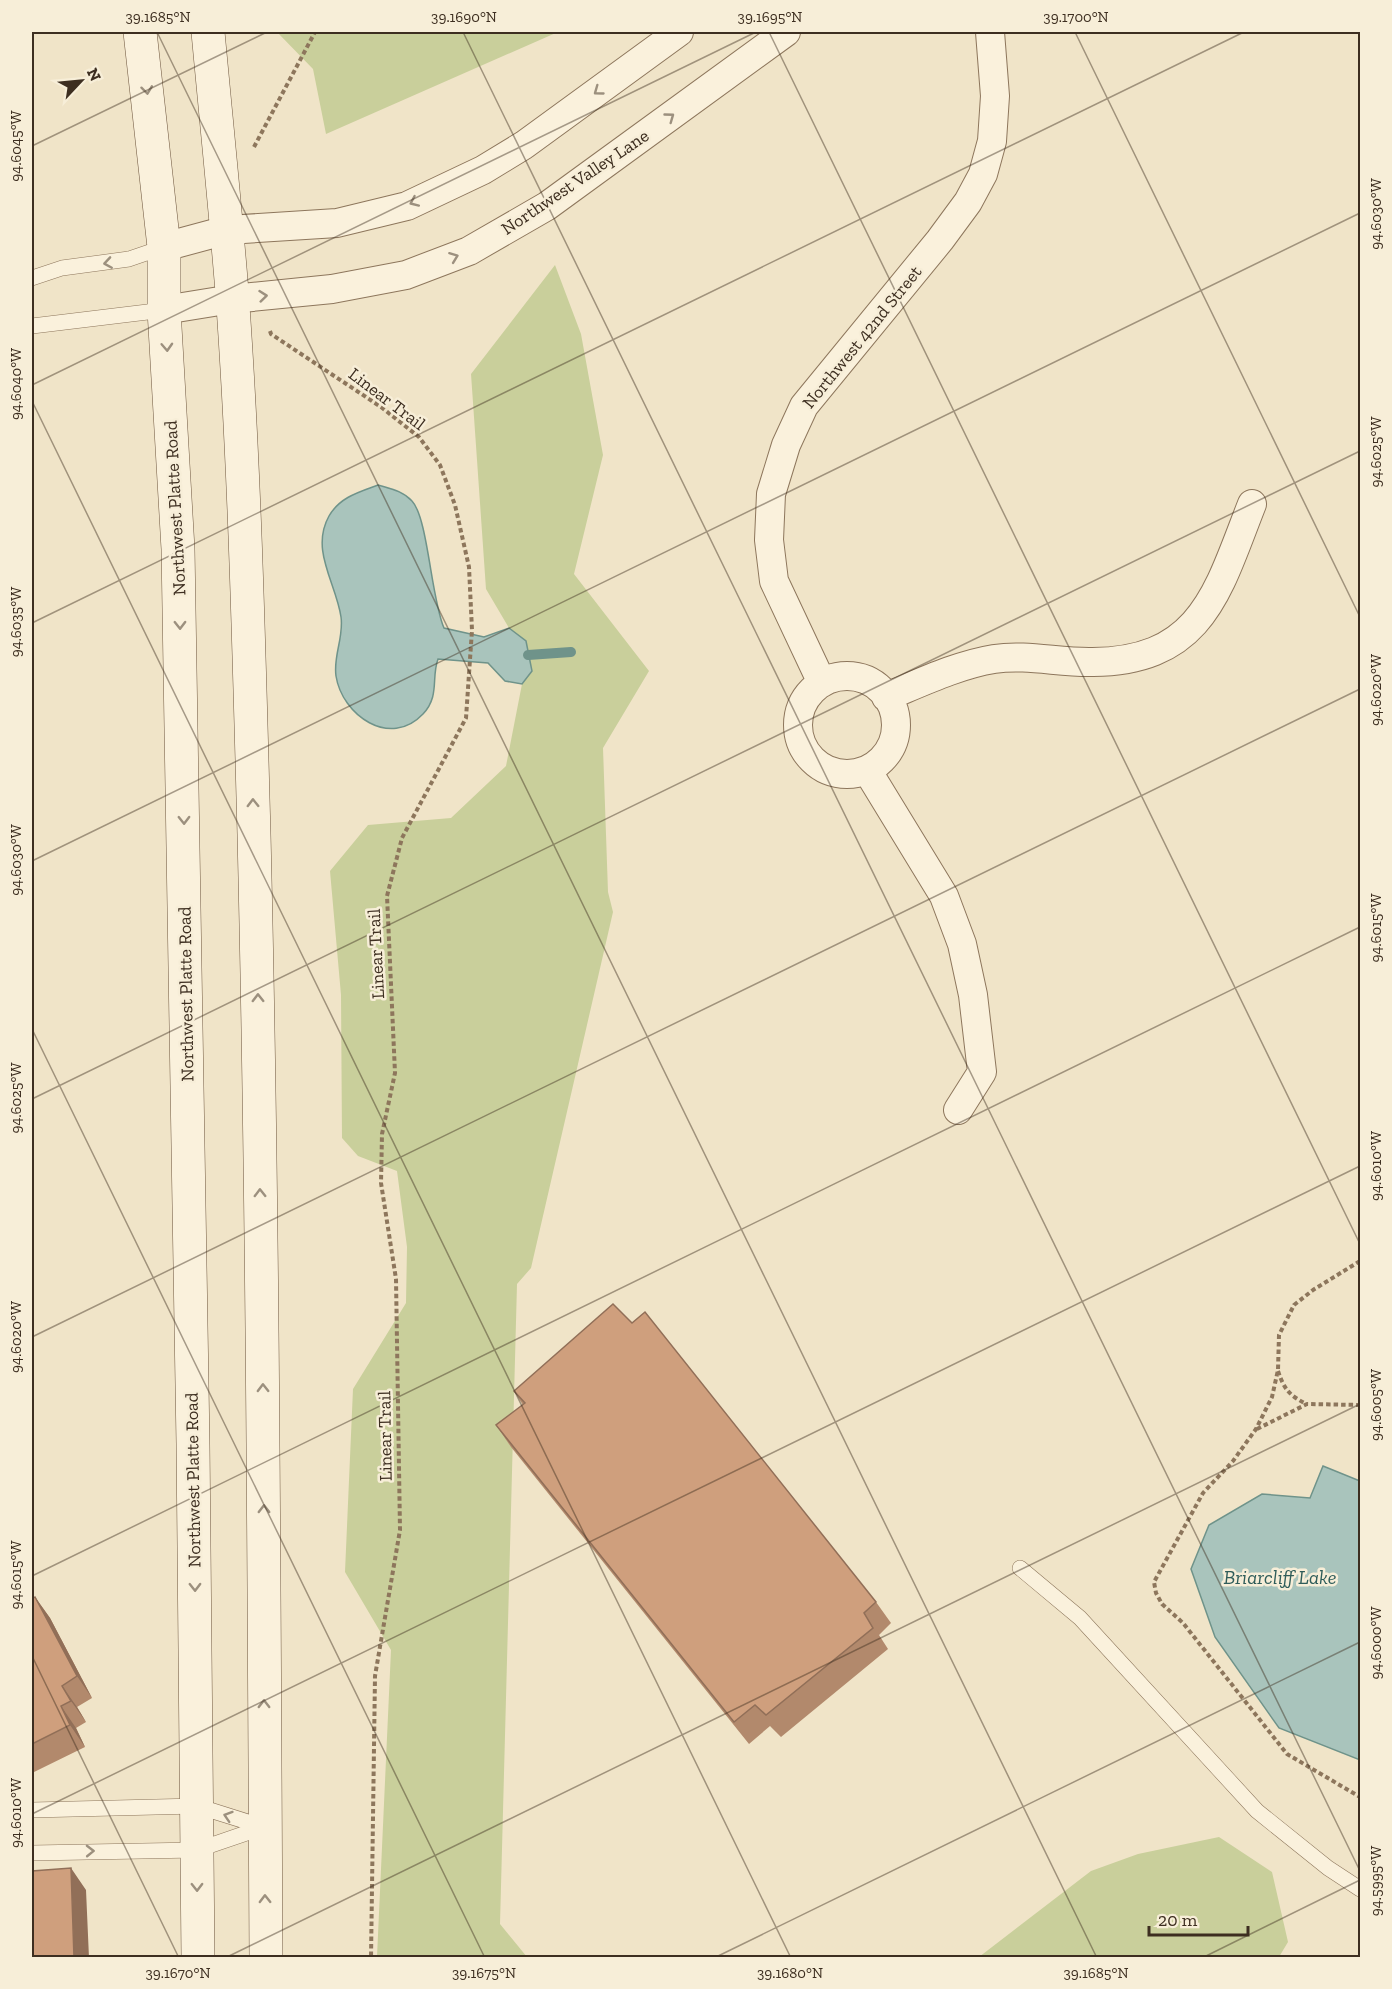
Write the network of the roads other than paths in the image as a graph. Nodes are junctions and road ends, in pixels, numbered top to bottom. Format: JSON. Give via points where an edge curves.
{"nodes":[{"id":1,"x":140,"y":32,"type":"edge"},
{"id":2,"x":208,"y":32,"type":"edge"},
{"id":3,"x":679,"y":32,"type":"edge"},
{"id":4,"x":786,"y":32,"type":"edge"},
{"id":5,"x":990,"y":32,"type":"edge"},
{"id":6,"x":227,"y":230,"type":"junction"},
{"id":7,"x":164,"y":247,"type":"junction"},
{"id":8,"x":32,"y":278,"type":"edge"},
{"id":9,"x":232,"y":299,"type":"junction"},
{"id":10,"x":164,"y":310,"type":"junction"},
{"id":11,"x":32,"y":326,"type":"edge"},
{"id":12,"x":1252,"y":504,"type":"dead end"},
{"id":13,"x":822,"y":683,"type":"junction"},
{"id":14,"x":886,"y":697,"type":"junction"},
{"id":15,"x":867,"y":770,"type":"junction"},
{"id":16,"x":958,"y":1110,"type":"dead end"},
{"id":17,"x":1020,"y":1568,"type":"dead end"},
{"id":18,"x":197,"y":1806,"type":"junction"},
{"id":19,"x":32,"y":1810,"type":"edge"},
{"id":20,"x":264,"y":1827,"type":"junction"},
{"id":21,"x":197,"y":1850,"type":"junction"},
{"id":22,"x":32,"y":1853,"type":"edge"},
{"id":23,"x":1360,"y":1889,"type":"edge"},
{"id":24,"x":198,"y":1958,"type":"edge"},
{"id":25,"x":266,"y":1958,"type":"edge"}],
"edges":[{"from":1,"to":7,"type":"main road","name":"Northwest Platte Road","one_way":true},
{"from":2,"to":6,"type":"main road"},
{"from":3,"to":6,"type":"street","one_way":true,"via":[[524,145],[483,170],[407,206],[338,223]]},
{"from":9,"to":4,"type":"street","name":"Northwest Valley Lane","one_way":true,"via":[[332,289],[406,275],[469,251],[547,206]]},
{"from":5,"to":13,"type":"street","name":"Northwest 42nd Street","via":[[995,96],[992,141],[983,174],[940,240],[804,406],[786,445],[771,494],[769,540],[774,581]]},
{"from":6,"to":7,"type":"street"},
{"from":6,"to":9,"type":"main road"},
{"from":7,"to":8,"type":"lane","one_way":true,"via":[[129,259],[62,268]]},
{"from":7,"to":10,"type":"main road","name":"Northwest Platte Road"},
{"from":9,"to":10,"type":"street","name":"Northwest Valley Lane"},
{"from":20,"to":9,"type":"main road","one_way":true,"via":[[258,988],[244,502]]},
{"from":10,"to":11,"type":"lane"},
{"from":10,"to":18,"type":"main road","name":"Northwest Platte Road","one_way":true,"via":[[179,561]]},
{"from":12,"to":14,"type":"street","via":[[1219,588],[1202,616],[1172,644],[1132,659],[1102,662],[1042,657],[993,659]]},
{"from":13,"to":14,"type":"street","via":[[850,676],[876,686]]},
{"from":13,"to":15,"type":"street","via":[[809,693],[801,707],[798,724],[807,755],[835,773]]},
{"from":14,"to":15,"type":"street","via":[[896,724],[894,738],[888,751]]},
{"from":15,"to":16,"type":"street","via":[[944,896],[962,944],[982,1071]]},
{"from":17,"to":23,"type":"lane","via":[[1080,1618],[1257,1811]]},
{"from":18,"to":19,"type":"lane"},
{"from":20,"to":18,"type":"lane","one_way":true},
{"from":18,"to":21,"type":"main road","name":"Northwest Platte Road"},
{"from":20,"to":21,"type":"lane"},
{"from":25,"to":20,"type":"main road","one_way":true},
{"from":22,"to":21,"type":"lane","one_way":true},
{"from":21,"to":24,"type":"main road","name":"Northwest Platte Road","one_way":true}]}
